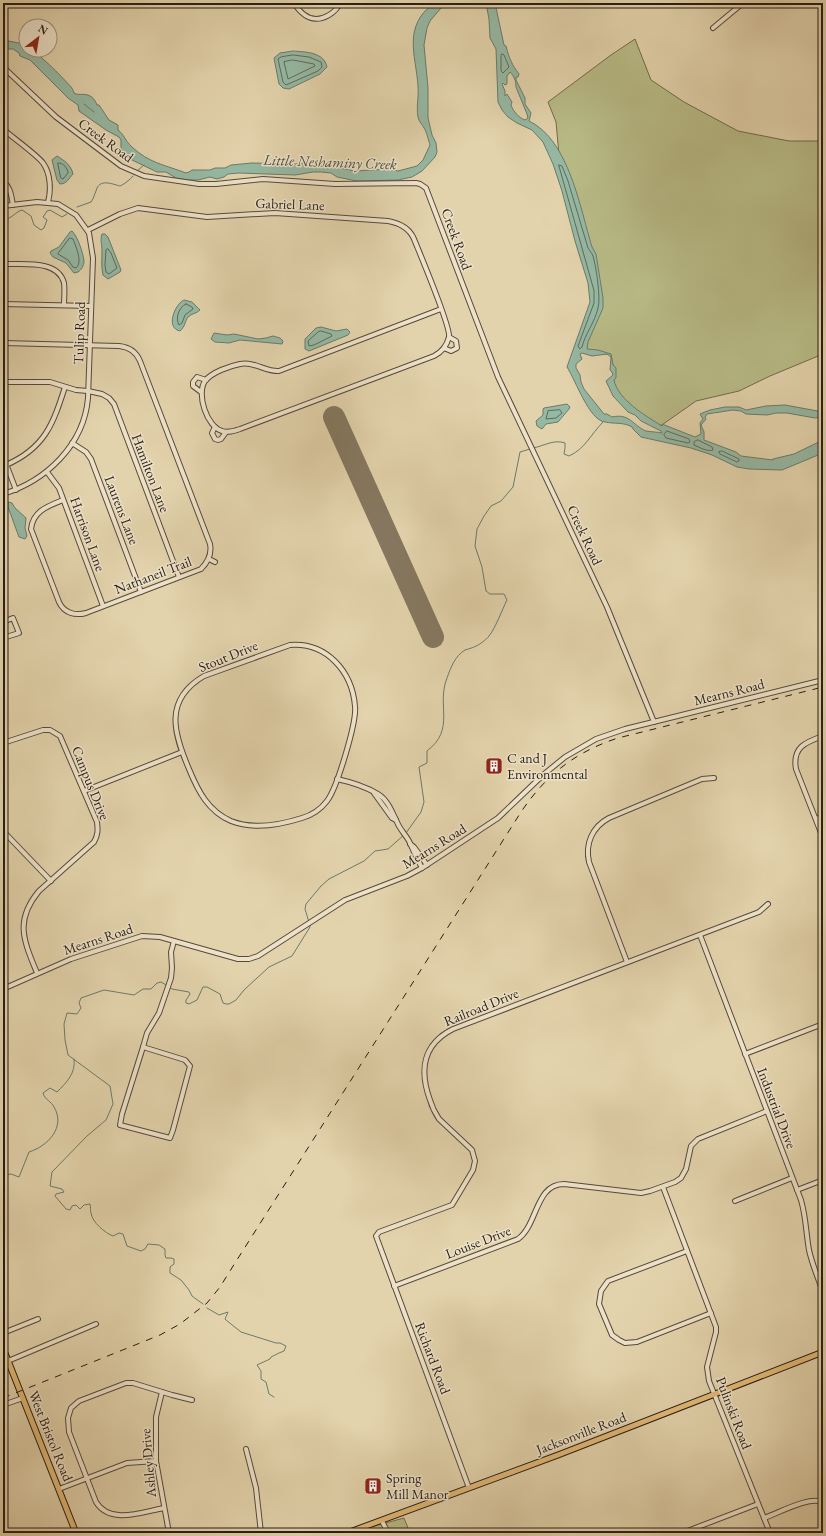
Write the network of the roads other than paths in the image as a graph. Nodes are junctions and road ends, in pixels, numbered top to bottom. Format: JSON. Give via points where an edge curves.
{"nodes":[{"id":1,"x":294,"y":3,"type":"edge"},
{"id":2,"x":340,"y":3,"type":"edge"},
{"id":3,"x":740,"y":4,"type":"edge"},
{"id":4,"x":713,"y":28,"type":"dead end"},
{"id":5,"x":3,"y":67,"type":"edge"},
{"id":6,"x":3,"y":129,"type":"edge"},
{"id":7,"x":3,"y":181,"type":"edge"},
{"id":8,"x":48,"y":202,"type":"junction"},
{"id":9,"x":13,"y":205,"type":"junction"},
{"id":10,"x":3,"y":206,"type":"edge"},
{"id":11,"x":88,"y":230,"type":"junction"},
{"id":12,"x":3,"y":264,"type":"edge"},
{"id":13,"x":3,"y":304,"type":"edge"},
{"id":14,"x":64,"y":305,"type":"junction"},
{"id":15,"x":91,"y":306,"type":"junction"},
{"id":16,"x":441,"y":309,"type":"junction"},
{"id":17,"x":449,"y":337,"type":"junction"},
{"id":18,"x":3,"y":343,"type":"edge"},
{"id":19,"x":90,"y":345,"type":"junction"},
{"id":20,"x":444,"y":348,"type":"junction"},
{"id":21,"x":206,"y":380,"type":"junction"},
{"id":22,"x":3,"y":382,"type":"edge"},
{"id":23,"x":65,"y":387,"type":"junction"},
{"id":24,"x":88,"y":391,"type":"junction"},
{"id":25,"x":201,"y":392,"type":"junction"},
{"id":26,"x":215,"y":427,"type":"junction"},
{"id":27,"x":226,"y":432,"type":"junction"},
{"id":28,"x":72,"y":443,"type":"junction"},
{"id":29,"x":3,"y":456,"type":"edge"},
{"id":30,"x":6,"y":465,"type":"junction"},
{"id":31,"x":47,"y":472,"type":"junction"},
{"id":32,"x":16,"y":490,"type":"junction"},
{"id":33,"x":3,"y":494,"type":"edge"},
{"id":34,"x":63,"y":500,"type":"junction"},
{"id":35,"x":209,"y":559,"type":"junction"},
{"id":36,"x":215,"y":562,"type":"dead end"},
{"id":37,"x":179,"y":577,"type":"junction"},
{"id":38,"x":141,"y":592,"type":"junction"},
{"id":39,"x":103,"y":606,"type":"junction"},
{"id":40,"x":70,"y":613,"type":"junction"},
{"id":41,"x":69,"y":618,"type":"dead end"},
{"id":42,"x":3,"y":622,"type":"edge"},
{"id":43,"x":3,"y":638,"type":"edge"},
{"id":44,"x":823,"y":680,"type":"edge"},
{"id":45,"x":654,"y":722,"type":"junction"},
{"id":46,"x":823,"y":736,"type":"edge"},
{"id":47,"x":3,"y":743,"type":"edge"},
{"id":48,"x":182,"y":752,"type":"junction"},
{"id":49,"x":337,"y":778,"type":"junction"},
{"id":50,"x":714,"y":778,"type":"dead end"},
{"id":51,"x":84,"y":791,"type":"junction"},
{"id":52,"x":823,"y":816,"type":"edge"},
{"id":53,"x":816,"y":819,"type":"junction"},
{"id":54,"x":3,"y":831,"type":"edge"},
{"id":55,"x":823,"y":838,"type":"edge"},
{"id":56,"x":410,"y":844,"type":"junction"},
{"id":57,"x":427,"y":865,"type":"junction"},
{"id":58,"x":422,"y":868,"type":"junction"},
{"id":59,"x":51,"y":880,"type":"junction"},
{"id":60,"x":768,"y":904,"type":"dead end"},
{"id":61,"x":700,"y":935,"type":"junction"},
{"id":62,"x":174,"y":941,"type":"junction"},
{"id":63,"x":33,"y":962,"type":"junction"},
{"id":64,"x":627,"y":962,"type":"junction"},
{"id":65,"x":37,"y":973,"type":"junction"},
{"id":66,"x":28,"y":977,"type":"junction"},
{"id":67,"x":3,"y":989,"type":"edge"},
{"id":68,"x":823,"y":1024,"type":"edge"},
{"id":69,"x":142,"y":1047,"type":"junction"},
{"id":70,"x":745,"y":1054,"type":"junction"},
{"id":71,"x":766,"y":1111,"type":"junction"},
{"id":72,"x":792,"y":1178,"type":"junction"},
{"id":73,"x":823,"y":1180,"type":"edge"},
{"id":74,"x":662,"y":1187,"type":"junction"},
{"id":75,"x":797,"y":1190,"type":"junction"},
{"id":76,"x":735,"y":1201,"type":"dead end"},
{"id":77,"x":376,"y":1236,"type":"joint"},
{"id":78,"x":687,"y":1250,"type":"junction"},
{"id":79,"x":394,"y":1286,"type":"junction"},
{"id":80,"x":823,"y":1292,"type":"edge"},
{"id":81,"x":711,"y":1313,"type":"junction"},
{"id":82,"x":38,"y":1318,"type":"dead end"},
{"id":83,"x":96,"y":1324,"type":"dead end"},
{"id":84,"x":3,"y":1333,"type":"edge"},
{"id":85,"x":3,"y":1348,"type":"edge"},
{"id":86,"x":823,"y":1352,"type":"edge"},
{"id":87,"x":8,"y":1361,"type":"junction"},
{"id":88,"x":162,"y":1392,"type":"junction"},
{"id":89,"x":715,"y":1394,"type":"junction"},
{"id":90,"x":23,"y":1398,"type":"junction"},
{"id":91,"x":192,"y":1400,"type":"dead end"},
{"id":92,"x":3,"y":1405,"type":"edge"},
{"id":93,"x":246,"y":1449,"type":"dead end"},
{"id":94,"x":156,"y":1461,"type":"junction"},
{"id":95,"x":87,"y":1479,"type":"junction"},
{"id":96,"x":469,"y":1488,"type":"junction"},
{"id":97,"x":59,"y":1489,"type":"junction"},
{"id":98,"x":823,"y":1502,"type":"edge"},
{"id":99,"x":758,"y":1504,"type":"junction"},
{"id":100,"x":164,"y":1508,"type":"junction"},
{"id":101,"x":764,"y":1518,"type":"junction"},
{"id":102,"x":382,"y":1521,"type":"junction"},
{"id":103,"x":76,"y":1533,"type":"edge"},
{"id":104,"x":169,"y":1533,"type":"edge"},
{"id":105,"x":261,"y":1533,"type":"edge"},
{"id":106,"x":347,"y":1533,"type":"edge"},
{"id":107,"x":388,"y":1533,"type":"edge"},
{"id":108,"x":629,"y":1533,"type":"edge"},
{"id":109,"x":660,"y":1533,"type":"edge"},
{"id":110,"x":682,"y":1533,"type":"edge"},
{"id":111,"x":770,"y":1533,"type":"edge"}],
"edges":[{"from":1,"to":2,"type":"street","via":[[305,16],[317,20],[330,14]]},
{"from":3,"to":4,"type":"street"},
{"from":5,"to":45,"type":"street","name":"Creek Road","via":[[56,117],[122,166],[144,176],[199,184],[263,179],[336,184],[416,183],[424,186],[430,195],[498,377],[607,607]]},
{"from":6,"to":8,"type":"street","via":[[44,164],[50,190]]},
{"from":7,"to":9,"type":"street","via":[[11,193]]},
{"from":8,"to":9,"type":"street","name":"Tulip Road"},
{"from":8,"to":11,"type":"street","name":"Tulip Road","via":[[71,210]]},
{"from":9,"to":10,"type":"street","name":"Tulip Road"},
{"from":11,"to":15,"type":"street","name":"Tulip Road","via":[[93,249]]},
{"from":11,"to":16,"type":"street","name":"Gabriel Lane","via":[[138,208],[207,217],[274,213],[397,222],[412,234]]},
{"from":12,"to":14,"type":"street","via":[[41,266],[58,273],[64,282]]},
{"from":13,"to":14,"type":"street"},
{"from":14,"to":15,"type":"street"},
{"from":15,"to":19,"type":"street","name":"Tulip Road"},
{"from":16,"to":17,"type":"street","name":"Gabriel Lane"},
{"from":16,"to":21,"type":"street","name":"Gabriel Lane","via":[[279,371],[244,364],[216,373]]},
{"from":17,"to":20,"type":"street"},
{"from":17,"to":20,"type":"street","name":"Gabriel Lane","via":[[456,341],[456,348],[451,351]]},
{"from":18,"to":19,"type":"street","name":"Nathaneil Trail"},
{"from":19,"to":24,"type":"street","name":"Tulip Road"},
{"from":19,"to":35,"type":"street","name":"Nathaneil Trail","via":[[127,347],[139,358],[210,544]]},
{"from":20,"to":27,"type":"street","name":"Gabriel Lane","via":[[434,356]]},
{"from":21,"to":25,"type":"street"},
{"from":21,"to":25,"type":"street","name":"Gabriel Lane","via":[[197,377],[193,382]]},
{"from":22,"to":23,"type":"street","name":"Hamilton Lane","via":[[50,382]]},
{"from":23,"to":24,"type":"street","name":"Hamilton Lane"},
{"from":23,"to":30,"type":"street","via":[[54,420],[46,434],[27,454]]},
{"from":24,"to":28,"type":"street","name":"Tulip Road","via":[[82,421]]},
{"from":24,"to":37,"type":"street","name":"Hamilton Lane","via":[[102,394],[114,404]]},
{"from":25,"to":26,"type":"street","name":"Gabriel Lane","via":[[208,417]]},
{"from":26,"to":27,"type":"street"},
{"from":26,"to":27,"type":"street","name":"Gabriel Lane","via":[[212,433],[215,439],[221,439]]},
{"from":28,"to":31,"type":"street","name":"Tulip Road","via":[[61,459]]},
{"from":28,"to":38,"type":"street","name":"Laurens Lane","via":[[86,452],[91,459]]},
{"from":29,"to":30,"type":"street"},
{"from":30,"to":32,"type":"street"},
{"from":31,"to":32,"type":"street","name":"Tulip Road"},
{"from":31,"to":34,"type":"street","name":"Harrison Lane","via":[[58,486]]},
{"from":32,"to":33,"type":"street","name":"Tulip Road"},
{"from":34,"to":39,"type":"street","name":"Harrison Lane"},
{"from":34,"to":40,"type":"street","via":[[41,510],[31,529],[59,602],[62,608]]},
{"from":35,"to":36,"type":"street"},
{"from":35,"to":37,"type":"street","name":"Nathaneil Trail","via":[[201,569]]},
{"from":37,"to":38,"type":"street","name":"Nathaneil Trail"},
{"from":38,"to":39,"type":"street","name":"Nathaneil Trail"},
{"from":39,"to":40,"type":"street","name":"Nathaneil Trail","via":[[83,614]]},
{"from":40,"to":41,"type":"street"},
{"from":42,"to":43,"type":"street","via":[[13,618],[19,633]]},
{"from":44,"to":45,"type":"street","name":"Mearns Road"},
{"from":45,"to":57,"type":"street","name":"Mearns Road","via":[[601,737],[573,752],[553,766],[498,818]]},
{"from":46,"to":53,"type":"street","via":[[804,744],[798,750],[795,761]]},
{"from":47,"to":51,"type":"street","name":"Campus Drive","via":[[42,730],[50,730],[60,736]]},
{"from":48,"to":49,"type":"street","name":"Stout Drive","via":[[198,791],[206,802],[227,819],[248,826],[266,826],[310,815],[325,803]]},
{"from":48,"to":49,"type":"street","name":"Stout Drive","via":[[176,733],[175,714],[182,697],[194,683],[204,676],[282,647],[305,645],[320,649],[337,662],[354,697],[354,724]]},
{"from":48,"to":51,"type":"street"},
{"from":49,"to":56,"type":"street","via":[[380,795],[388,804]]},
{"from":50,"to":64,"type":"street","via":[[702,779],[609,818],[596,827],[591,836],[587,850],[589,862]]},
{"from":51,"to":59,"type":"street","name":"Campus Drive","via":[[97,822],[97,836],[94,842]]},
{"from":52,"to":53,"type":"street"},
{"from":53,"to":55,"type":"street"},
{"from":54,"to":59,"type":"street"},
{"from":56,"to":57,"type":"street"},
{"from":56,"to":58,"type":"street"},
{"from":57,"to":58,"type":"street","name":"Mearns Road"},
{"from":58,"to":62,"type":"street","name":"Mearns Road","via":[[345,900],[264,953],[245,960]]},
{"from":59,"to":63,"type":"street","name":"Campus Drive","via":[[31,901],[24,918],[23,936]]},
{"from":60,"to":61,"type":"street","name":"Railroad Drive","via":[[759,912]]},
{"from":61,"to":64,"type":"street","name":"Railroad Drive"},
{"from":61,"to":70,"type":"street","name":"Industrial Drive"},
{"from":62,"to":65,"type":"street","name":"Mearns Road","via":[[154,936],[135,938]]},
{"from":62,"to":69,"type":"street","via":[[171,952],[171,978],[159,1013]]},
{"from":63,"to":65,"type":"street","name":"Campus Drive"},
{"from":63,"to":66,"type":"street"},
{"from":64,"to":77,"type":"street","name":"Railroad Drive","via":[[457,1027],[436,1041],[430,1048],[425,1063],[425,1086],[435,1113],[472,1150],[475,1161],[473,1170],[452,1204],[379,1232]]},
{"from":65,"to":66,"type":"street","name":"Mearns Road"},
{"from":66,"to":67,"type":"street","name":"Mearns Road"},
{"from":68,"to":70,"type":"street"},
{"from":69,"to":69,"type":"street","via":[[120,1125],[170,1138],[190,1066],[185,1060]]},
{"from":70,"to":71,"type":"street","name":"Industrial Drive"},
{"from":71,"to":72,"type":"street","name":"Industrial Drive"},
{"from":71,"to":74,"type":"street","name":"Louise Drive","via":[[698,1139],[690,1149],[685,1173],[679,1180]]},
{"from":72,"to":75,"type":"street","name":"Industrial Drive"},
{"from":72,"to":76,"type":"street"},
{"from":73,"to":75,"type":"street"},
{"from":74,"to":78,"type":"street","name":"Pulinski Road"},
{"from":74,"to":79,"type":"street","name":"Louise Drive","via":[[642,1193],[564,1184],[554,1186],[543,1196],[526,1232],[518,1239]]},
{"from":75,"to":80,"type":"street","name":"Industrial Drive","via":[[805,1213],[809,1250]]},
{"from":77,"to":79,"type":"street","name":"Richard Road"},
{"from":78,"to":81,"type":"street","name":"Pulinski Road"},
{"from":78,"to":81,"type":"street","via":[[611,1279],[602,1288],[599,1304],[612,1335],[629,1343]]},
{"from":79,"to":96,"type":"street","name":"Richard Road"},
{"from":81,"to":89,"type":"street","name":"Pulinski Road","via":[[716,1332],[707,1371]]},
{"from":82,"to":84,"type":"street"},
{"from":83,"to":87,"type":"street"},
{"from":85,"to":87,"type":"main road","name":"West Bristol Road"},
{"from":86,"to":89,"type":"main road","name":"Jacksonville Road"},
{"from":87,"to":90,"type":"main road","name":"West Bristol Road"},
{"from":88,"to":91,"type":"street"},
{"from":88,"to":94,"type":"street","name":"Ashley Drive","via":[[156,1418]]},
{"from":88,"to":95,"type":"street","via":[[133,1383],[123,1384],[81,1400],[71,1408],[68,1428]]},
{"from":89,"to":96,"type":"main road","name":"Jacksonville Road"},
{"from":89,"to":99,"type":"street","name":"Pulinski Road"},
{"from":90,"to":92,"type":"street"},
{"from":90,"to":97,"type":"main road","name":"West Bristol Road"},
{"from":93,"to":105,"type":"street","via":[[256,1488]]},
{"from":94,"to":95,"type":"street","via":[[127,1463]]},
{"from":94,"to":100,"type":"street","name":"Ashley Drive"},
{"from":95,"to":97,"type":"street"},
{"from":95,"to":100,"type":"street","via":[[98,1504],[109,1514],[119,1516]]},
{"from":96,"to":102,"type":"main road","name":"Jacksonville Road"},
{"from":97,"to":103,"type":"main road","name":"West Bristol Road"},
{"from":98,"to":101,"type":"street","via":[[809,1501]]},
{"from":99,"to":101,"type":"street","name":"Pulinski Road"},
{"from":99,"to":110,"type":"street"},
{"from":100,"to":104,"type":"street","name":"Ashley Drive"},
{"from":101,"to":111,"type":"street","name":"Pulinski Road"},
{"from":102,"to":106,"type":"main road","name":"Jacksonville Road"},
{"from":102,"to":107,"type":"street"},
{"from":108,"to":109,"type":"street"}]}
